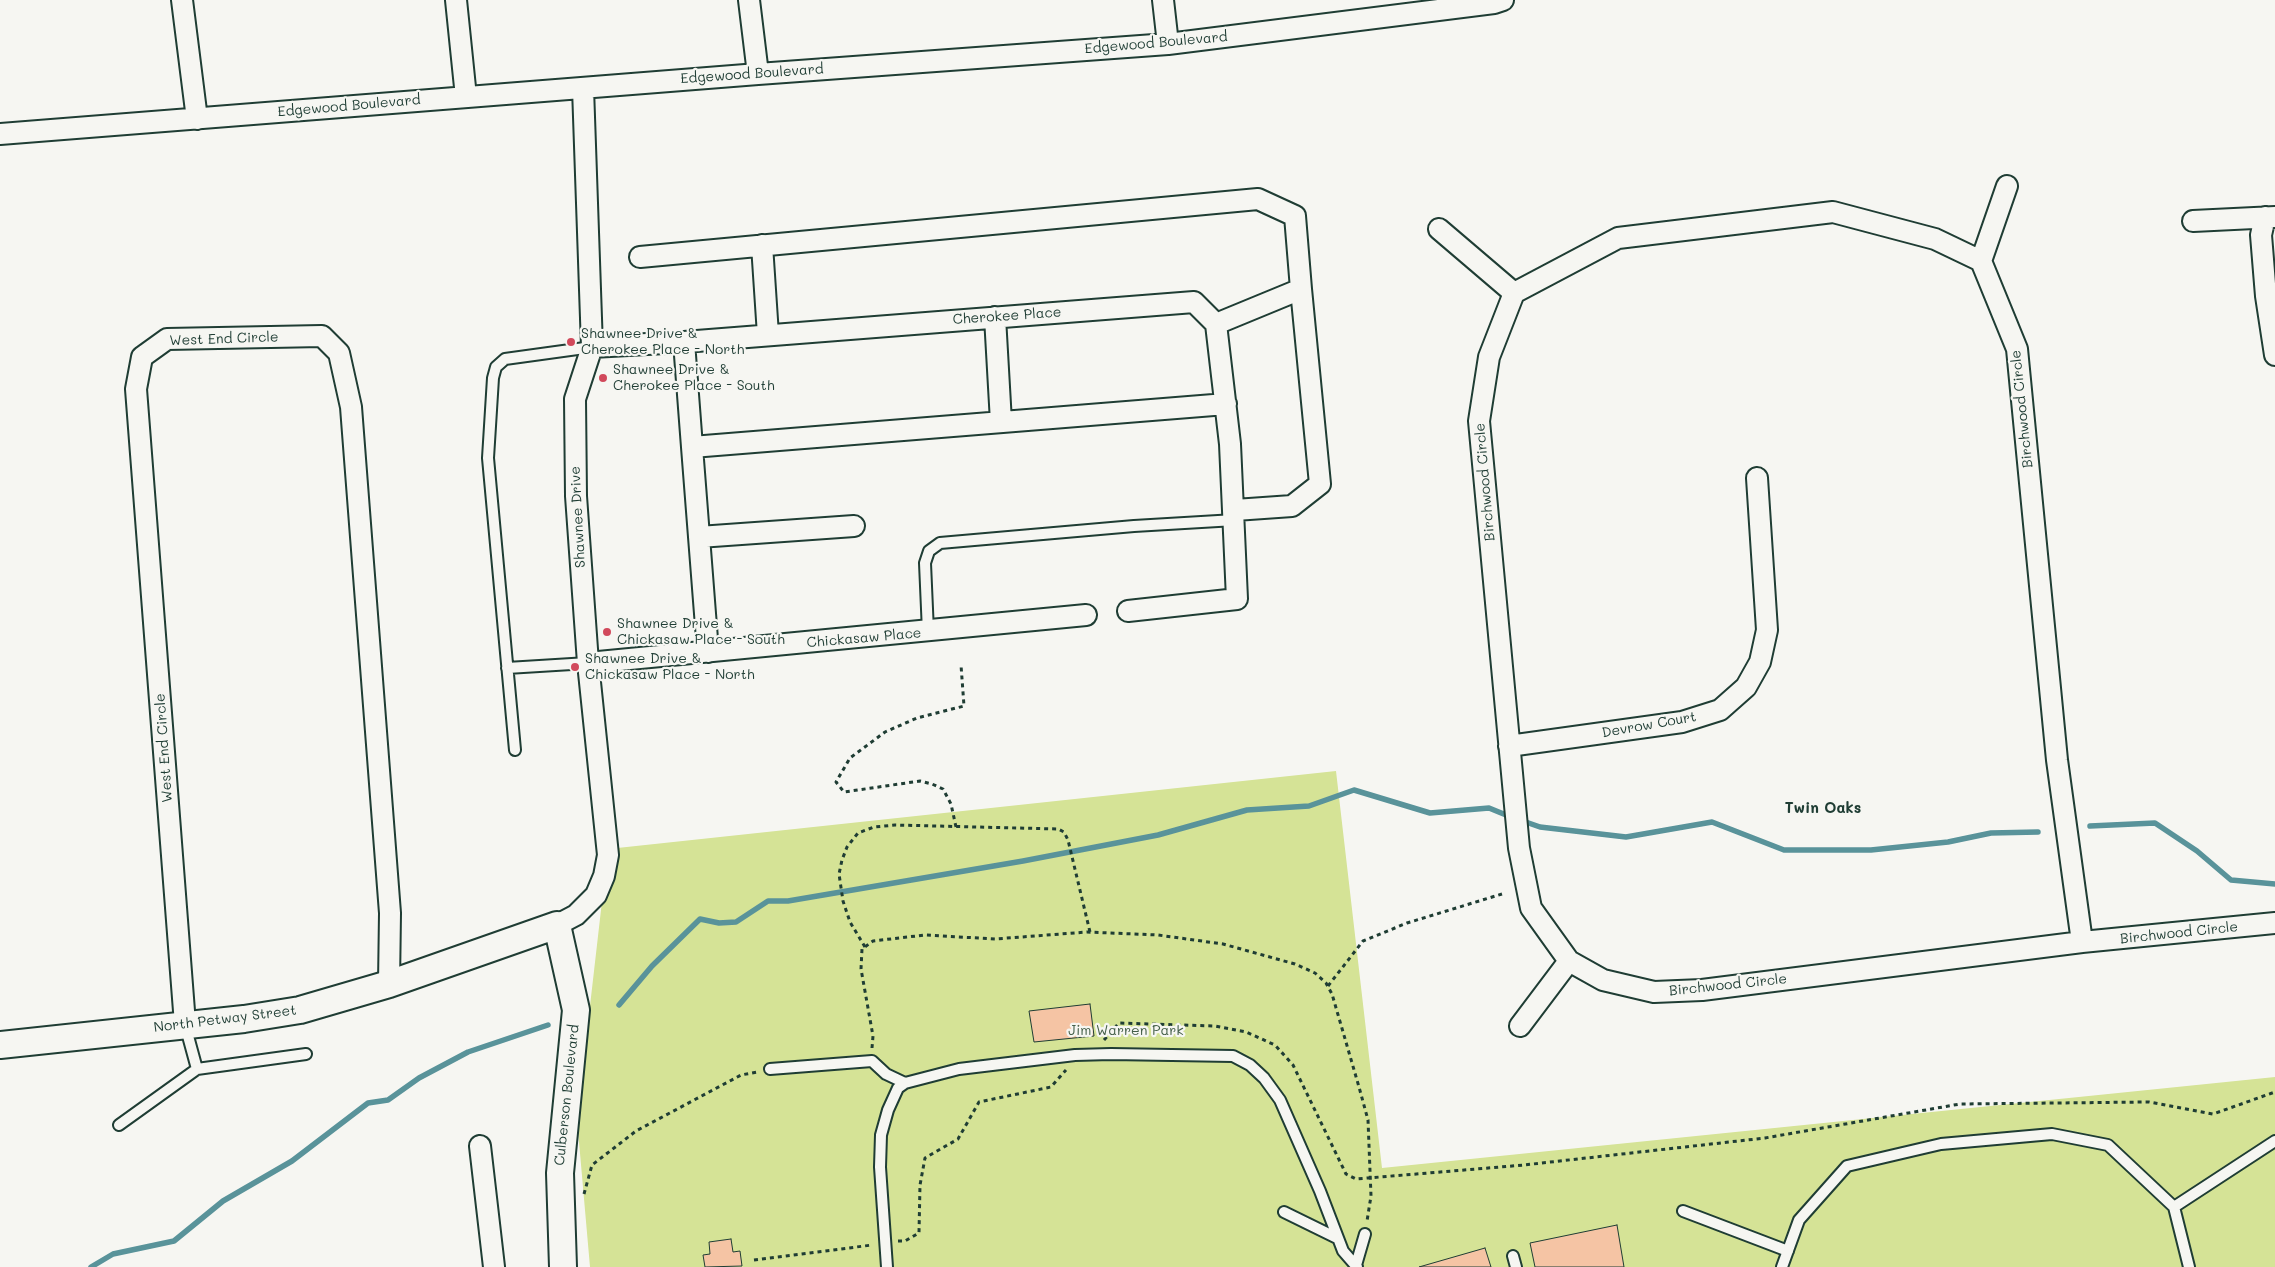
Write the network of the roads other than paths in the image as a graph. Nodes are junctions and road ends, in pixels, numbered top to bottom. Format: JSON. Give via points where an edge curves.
{"nodes":[{"id":1,"x":182,"y":0,"type":"edge"},
{"id":2,"x":456,"y":0,"type":"edge"},
{"id":3,"x":749,"y":0,"type":"edge"},
{"id":4,"x":1164,"y":0,"type":"edge"},
{"id":5,"x":1503,"y":0,"type":"edge"},
{"id":6,"x":1401,"y":7,"type":"edge"},
{"id":7,"x":1168,"y":44,"type":"junction"},
{"id":8,"x":758,"y":74,"type":"junction"},
{"id":9,"x":583,"y":88,"type":"junction"},
{"id":10,"x":466,"y":97,"type":"junction"},
{"id":11,"x":197,"y":118,"type":"junction"},
{"id":12,"x":0,"y":134,"type":"edge"},
{"id":13,"x":2007,"y":186,"type":"dead end"},
{"id":14,"x":2270,"y":217,"type":"edge"},
{"id":15,"x":2193,"y":221,"type":"dead end"},
{"id":16,"x":1440,"y":230,"type":"dead end"},
{"id":17,"x":762,"y":245,"type":"junction"},
{"id":18,"x":640,"y":257,"type":"dead end"},
{"id":19,"x":1981,"y":261,"type":"junction"},
{"id":20,"x":1301,"y":289,"type":"junction"},
{"id":21,"x":1514,"y":293,"type":"junction"},
{"id":22,"x":995,"y":317,"type":"junction"},
{"id":23,"x":1216,"y":324,"type":"junction"},
{"id":24,"x":768,"y":335,"type":"junction"},
{"id":25,"x":684,"y":342,"type":"junction"},
{"id":26,"x":592,"y":347,"type":"junction"},
{"id":27,"x":2275,"y":355,"type":"edge"},
{"id":28,"x":1226,"y":404,"type":"junction"},
{"id":29,"x":1001,"y":422,"type":"junction"},
{"id":30,"x":692,"y":447,"type":"junction"},
{"id":31,"x":1757,"y":478,"type":"dead end"},
{"id":32,"x":1235,"y":515,"type":"junction"},
{"id":33,"x":854,"y":526,"type":"dead end"},
{"id":34,"x":699,"y":537,"type":"junction"},
{"id":35,"x":1128,"y":611,"type":"dead end"},
{"id":36,"x":1086,"y":616,"type":"dead end"},
{"id":37,"x":928,"y":632,"type":"junction"},
{"id":38,"x":708,"y":652,"type":"junction"},
{"id":39,"x":588,"y":663,"type":"junction"},
{"id":40,"x":507,"y":668,"type":"junction"},
{"id":41,"x":1509,"y":746,"type":"junction"},
{"id":42,"x":515,"y":750,"type":"dead end"},
{"id":43,"x":2275,"y":923,"type":"edge"},
{"id":44,"x":556,"y":925,"type":"junction"},
{"id":45,"x":2082,"y":942,"type":"junction"},
{"id":46,"x":1569,"y":961,"type":"junction"},
{"id":47,"x":389,"y":984,"type":"junction"},
{"id":48,"x":185,"y":1024,"type":"junction"},
{"id":49,"x":1520,"y":1026,"type":"dead end"},
{"id":50,"x":0,"y":1045,"type":"edge"},
{"id":51,"x":306,"y":1054,"type":"dead end"},
{"id":52,"x":196,"y":1069,"type":"junction"},
{"id":53,"x":770,"y":1069,"type":"road end"},
{"id":54,"x":905,"y":1082,"type":"junction"},
{"id":55,"x":119,"y":1125,"type":"dead end"},
{"id":56,"x":2275,"y":1141,"type":"edge"},
{"id":57,"x":480,"y":1146,"type":"dead end"},
{"id":58,"x":2174,"y":1207,"type":"junction"},
{"id":59,"x":1683,"y":1211,"type":"dead end"},
{"id":60,"x":1284,"y":1212,"type":"dead end"},
{"id":61,"x":1365,"y":1234,"type":"road end"},
{"id":62,"x":1337,"y":1238,"type":"junction"},
{"id":63,"x":1788,"y":1251,"type":"junction"},
{"id":64,"x":1513,"y":1256,"type":"dead end"},
{"id":65,"x":1356,"y":1266,"type":"edge"},
{"id":66,"x":494,"y":1267,"type":"edge"},
{"id":67,"x":563,"y":1267,"type":"edge"},
{"id":68,"x":887,"y":1267,"type":"edge"},
{"id":69,"x":1516,"y":1267,"type":"edge"},
{"id":70,"x":1782,"y":1267,"type":"edge"},
{"id":71,"x":2189,"y":1267,"type":"edge"}],
"edges":[{"from":1,"to":11,"type":"street"},
{"from":2,"to":10,"type":"street"},
{"from":3,"to":8,"type":"street"},
{"from":4,"to":7,"type":"street"},
{"from":5,"to":6,"type":"street","name":"Edgewood Boulevard"},
{"from":6,"to":7,"type":"street","name":"Edgewood Boulevard"},
{"from":7,"to":8,"type":"street","name":"Edgewood Boulevard"},
{"from":8,"to":9,"type":"street","name":"Edgewood Boulevard"},
{"from":9,"to":10,"type":"street","name":"Edgewood Boulevard"},
{"from":9,"to":26,"type":"street","name":"Shawnee Drive"},
{"from":10,"to":11,"type":"street","name":"Edgewood Boulevard"},
{"from":11,"to":12,"type":"street","name":"Edgewood Boulevard"},
{"from":13,"to":19,"type":"street"},
{"from":14,"to":15,"type":"street"},
{"from":14,"to":27,"type":"street","via":[[2261,235]]},
{"from":16,"to":21,"type":"street"},
{"from":17,"to":18,"type":"street"},
{"from":17,"to":20,"type":"street","via":[[1258,199],[1295,216]]},
{"from":17,"to":24,"type":"street"},
{"from":19,"to":21,"type":"street","via":[[1936,240],[1833,212],[1618,238]]},
{"from":19,"to":45,"type":"street","name":"Birchwood Circle","via":[[2017,349],[2057,760]]},
{"from":20,"to":23,"type":"street"},
{"from":20,"to":32,"type":"street","via":[[1320,484],[1292,506]]},
{"from":21,"to":41,"type":"street","name":"Birchwood Circle","via":[[1489,357],[1479,421]]},
{"from":22,"to":23,"type":"street","name":"Cherokee Place","via":[[1194,302]]},
{"from":22,"to":24,"type":"street","name":"Cherokee Place"},
{"from":22,"to":29,"type":"street"},
{"from":23,"to":28,"type":"street"},
{"from":24,"to":25,"type":"street","name":"Cherokee Place"},
{"from":25,"to":26,"type":"street","name":"Cherokee Place"},
{"from":25,"to":30,"type":"street"},
{"from":26,"to":39,"type":"street","name":"Shawnee Drive","via":[[575,399],[576,496]]},
{"from":26,"to":40,"type":"lane","via":[[505,360],[496,367],[488,458]]},
{"from":28,"to":29,"type":"street"},
{"from":28,"to":32,"type":"street"},
{"from":29,"to":30,"type":"street"},
{"from":30,"to":34,"type":"street"},
{"from":31,"to":41,"type":"street","name":"Devrow Court","via":[[1767,630],[1760,662],[1746,687],[1720,710],[1682,722]]},
{"from":32,"to":35,"type":"street","via":[[1237,599]]},
{"from":32,"to":37,"type":"lane","via":[[940,543],[929,551],[925,563]]},
{"from":33,"to":34,"type":"street"},
{"from":34,"to":38,"type":"street"},
{"from":36,"to":37,"type":"street","name":"Chickasaw Place"},
{"from":37,"to":38,"type":"street","name":"Chickasaw Place"},
{"from":38,"to":39,"type":"street","name":"Chickasaw Place"},
{"from":39,"to":40,"type":"lane"},
{"from":39,"to":44,"type":"street","name":"Shawnee Drive","via":[[608,855],[596,895],[576,914]]},
{"from":40,"to":42,"type":"lane"},
{"from":41,"to":46,"type":"street","name":"Birchwood Circle","via":[[1519,848],[1531,908]]},
{"from":43,"to":45,"type":"street","name":"Birchwood Circle"},
{"from":44,"to":47,"type":"street","name":"North Petway Street"},
{"from":44,"to":67,"type":"street","name":"Culberson Boulevard","via":[[576,1010],[560,1173]]},
{"from":45,"to":46,"type":"street","name":"Birchwood Circle","via":[[1702,990],[1654,992],[1603,980]]},
{"from":46,"to":49,"type":"street"},
{"from":47,"to":48,"type":"street","name":"North Petway Street","via":[[300,1010]]},
{"from":47,"to":48,"type":"street","name":"West End Circle","via":[[390,913],[351,407],[339,353],[322,336],[167,339],[142,357],[136,389]]},
{"from":48,"to":50,"type":"street","name":"North Petway Street"},
{"from":48,"to":52,"type":"lane"},
{"from":51,"to":52,"type":"lane"},
{"from":52,"to":55,"type":"lane"},
{"from":53,"to":54,"type":"lane","via":[[872,1061],[886,1074]]},
{"from":54,"to":62,"type":"lane","via":[[959,1069],[1088,1054],[1233,1056],[1264,1078],[1280,1100]]},
{"from":54,"to":68,"type":"lane","via":[[898,1088],[888,1110],[881,1135]]},
{"from":56,"to":58,"type":"lane"},
{"from":57,"to":66,"type":"street"},
{"from":58,"to":63,"type":"lane","via":[[2108,1145],[2052,1134],[1941,1144],[1847,1166],[1799,1220]]},
{"from":58,"to":71,"type":"lane"},
{"from":59,"to":63,"type":"lane"},
{"from":60,"to":62,"type":"lane"},
{"from":61,"to":65,"type":"lane"},
{"from":62,"to":65,"type":"lane"},
{"from":63,"to":70,"type":"lane"},
{"from":64,"to":69,"type":"lane"}]}
